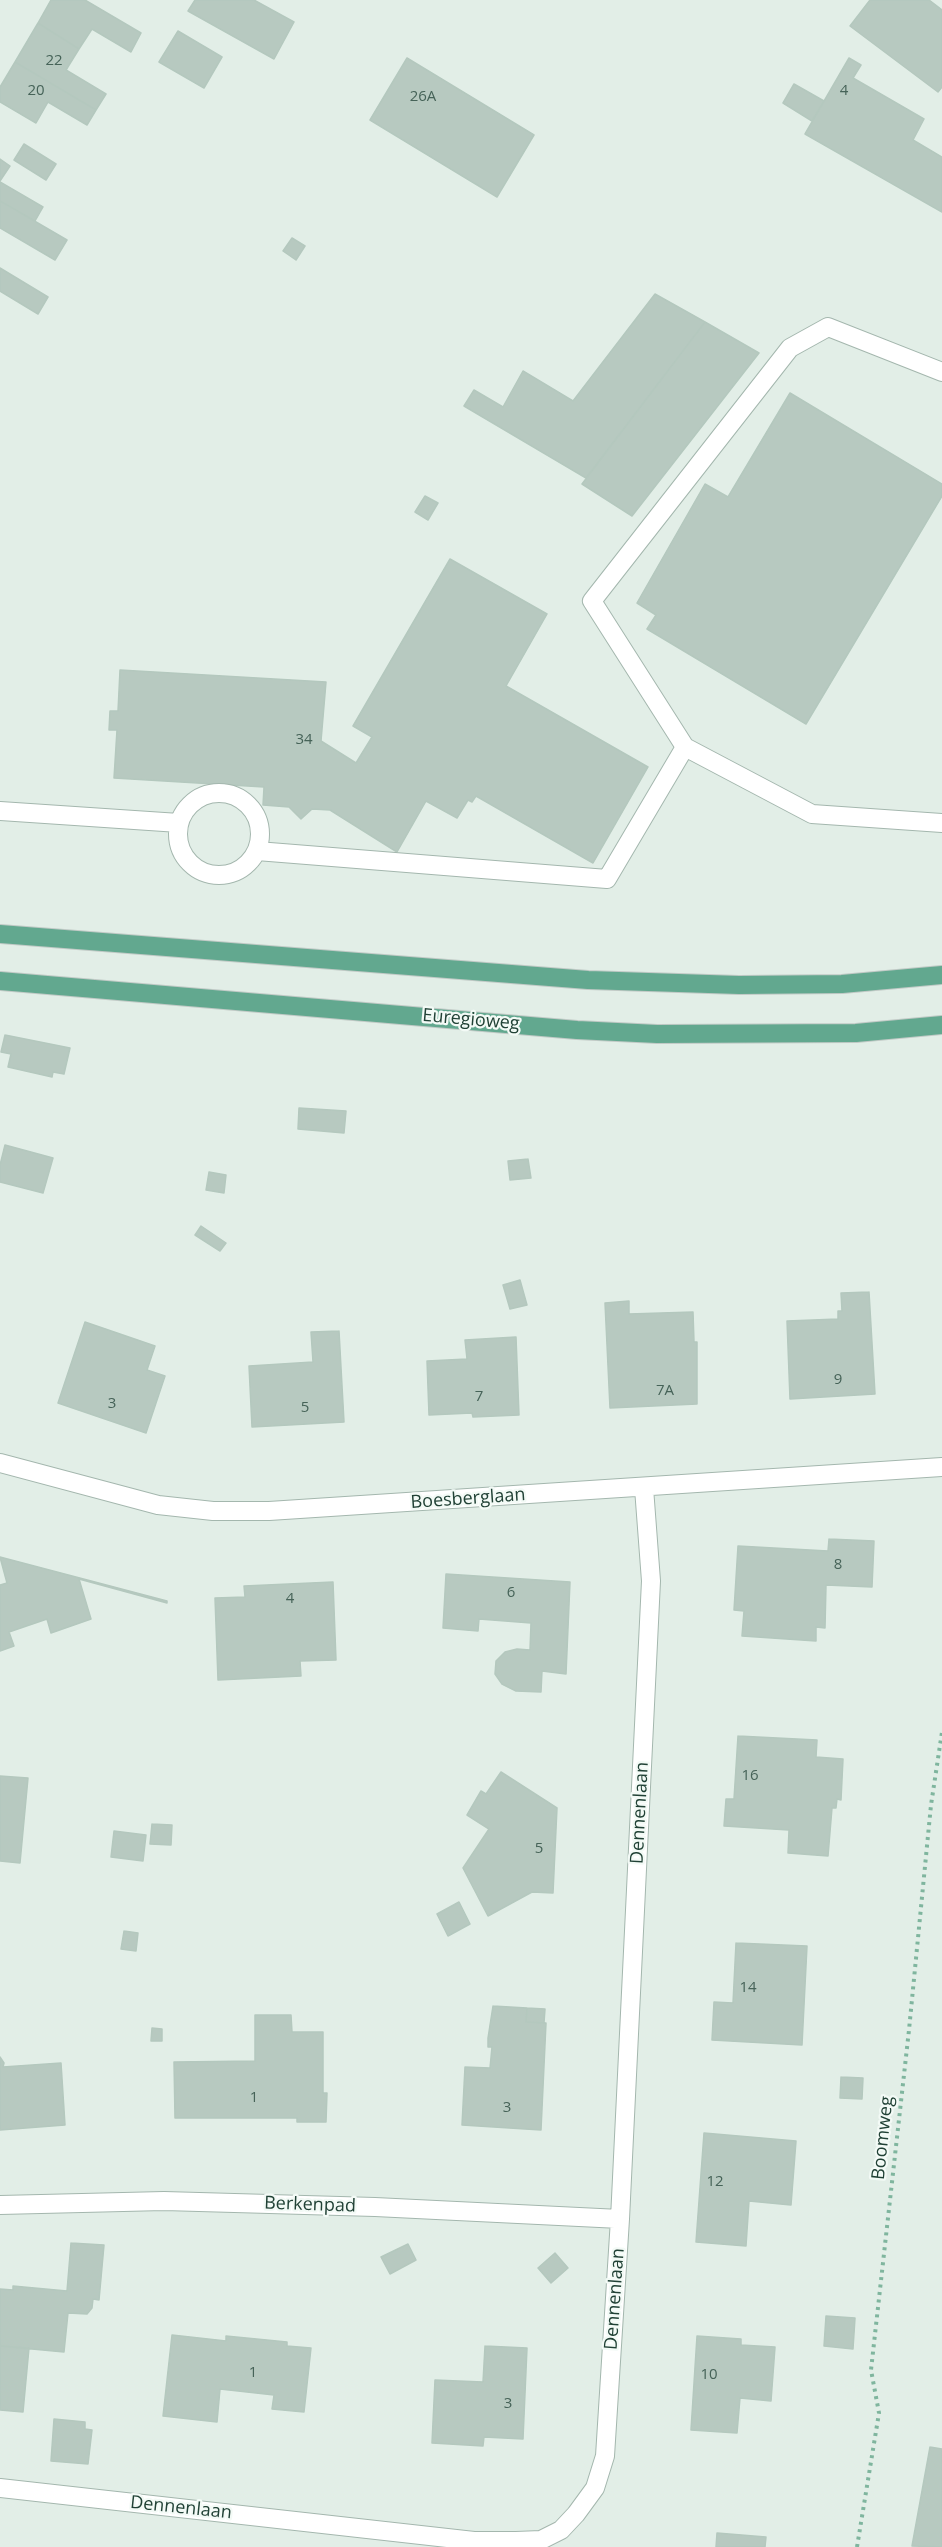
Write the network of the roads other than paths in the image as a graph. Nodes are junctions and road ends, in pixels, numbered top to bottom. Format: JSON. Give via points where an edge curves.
{"nodes":[{"id":1,"x":942,"y":372,"type":"edge"},
{"id":2,"x":685,"y":747,"type":"junction"},
{"id":3,"x":0,"y":811,"type":"edge"},
{"id":4,"x":179,"y":823,"type":"junction"},
{"id":5,"x":942,"y":823,"type":"edge"},
{"id":6,"x":256,"y":851,"type":"junction"},
{"id":7,"x":0,"y":934,"type":"edge"},
{"id":8,"x":942,"y":975,"type":"edge"},
{"id":9,"x":0,"y":981,"type":"edge"},
{"id":10,"x":942,"y":1025,"type":"edge"},
{"id":11,"x":0,"y":1463,"type":"edge"},
{"id":12,"x":942,"y":1467,"type":"edge"},
{"id":13,"x":644,"y":1488,"type":"junction"},
{"id":14,"x":0,"y":2205,"type":"edge"},
{"id":15,"x":620,"y":2219,"type":"junction"},
{"id":16,"x":0,"y":2488,"type":"edge"}],
"edges":[{"from":1,"to":2,"type":"street","via":[[828,327],[790,348],[592,601]]},
{"from":2,"to":5,"type":"street","via":[[812,814]]},
{"from":2,"to":6,"type":"street","via":[[607,879]]},
{"from":3,"to":4,"type":"street"},
{"from":4,"to":6,"type":"street","via":[[181,850],[188,862],[205,873],[225,875],[238,871]]},
{"from":4,"to":6,"type":"street","via":[[185,810],[207,795],[233,796],[254,812],[260,838]]},
{"from":7,"to":8,"type":"main road","via":[[588,980],[842,984]]},
{"from":9,"to":10,"type":"main road","name":"Euregioweg","via":[[657,1034],[856,1033]]},
{"from":11,"to":13,"type":"street","name":"Boesberglaan","via":[[158,1505],[213,1511],[281,1511]]},
{"from":12,"to":13,"type":"street","name":"Boesberglaan"},
{"from":13,"to":15,"type":"street","name":"Dennenlaan","via":[[651,1581]]},
{"from":14,"to":15,"type":"street","name":"Berkenpad","via":[[164,2201]]},
{"from":15,"to":16,"type":"street","name":"Dennenlaan","via":[[605,2456],[596,2488],[561,2530],[541,2540],[474,2541]]}]}
